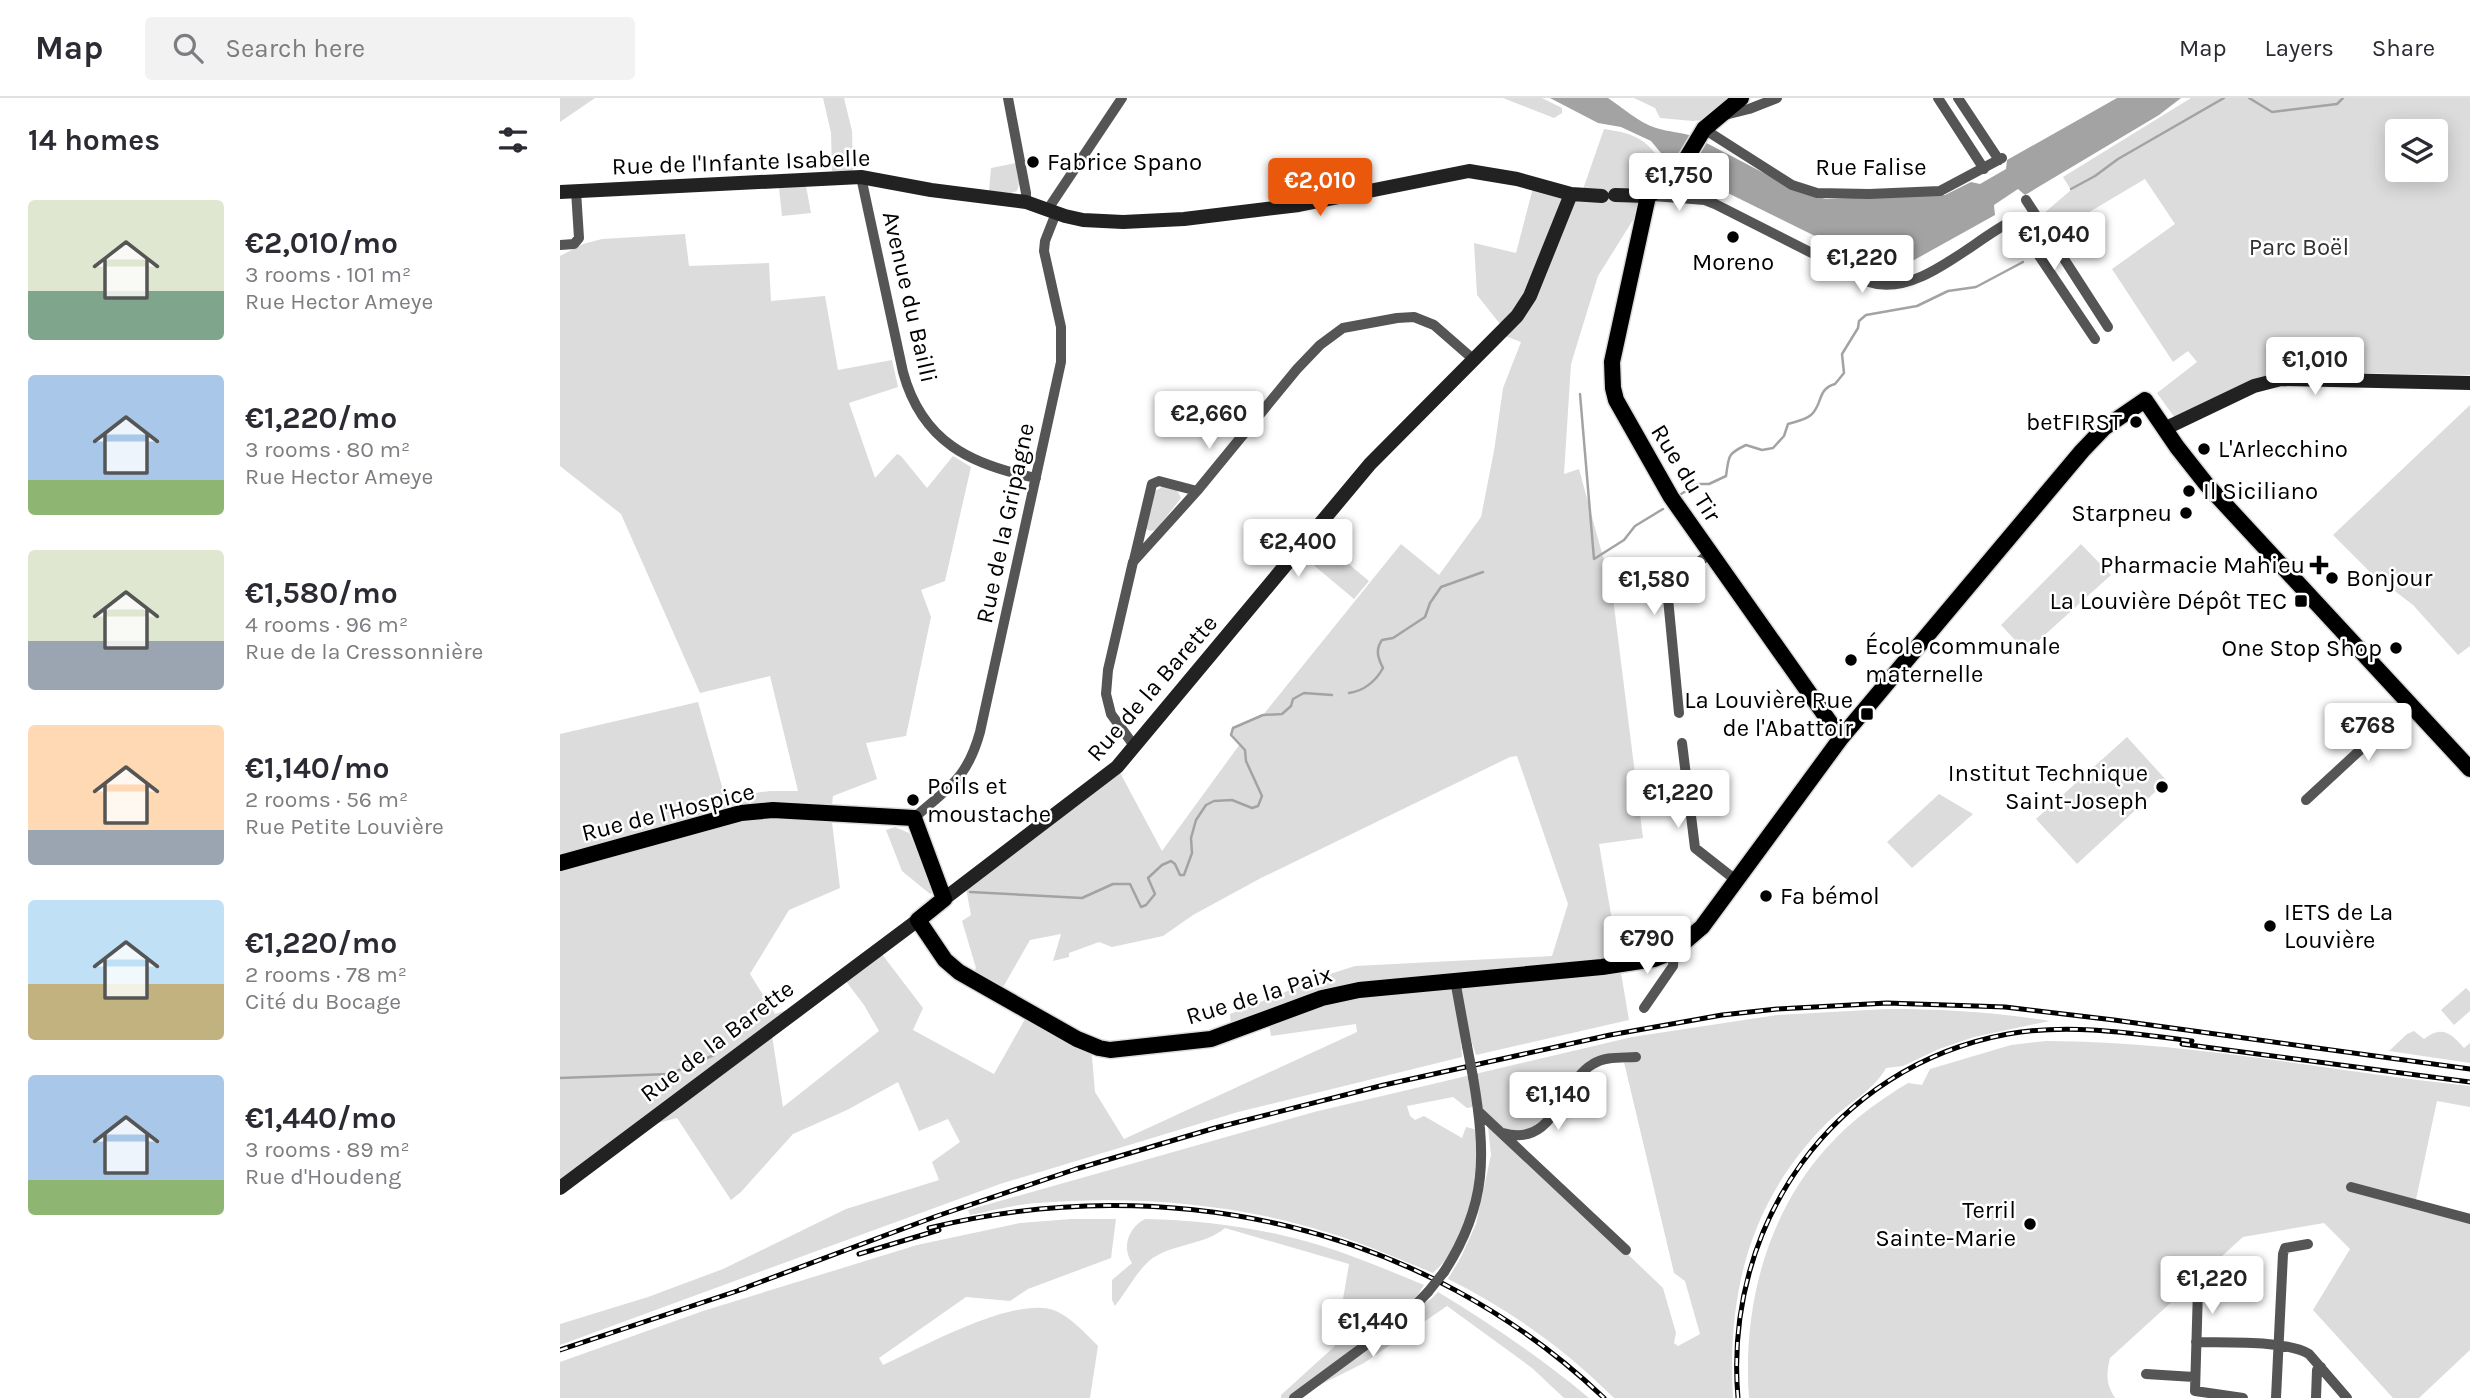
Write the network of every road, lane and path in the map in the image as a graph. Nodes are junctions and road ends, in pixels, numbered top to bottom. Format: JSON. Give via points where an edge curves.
{"nodes":[{"id":1,"x":1008,"y":98,"type":"edge"},
{"id":2,"x":1122,"y":98,"type":"edge"},
{"id":3,"x":1741,"y":98,"type":"edge"},
{"id":4,"x":1777,"y":98,"type":"edge"},
{"id":5,"x":1938,"y":98,"type":"edge"},
{"id":6,"x":1958,"y":98,"type":"edge"},
{"id":7,"x":1717,"y":116,"type":"junction"},
{"id":8,"x":1704,"y":129,"type":"junction"},
{"id":9,"x":1984,"y":169,"type":"junction"},
{"id":10,"x":861,"y":177,"type":"junction"},
{"id":11,"x":576,"y":191,"type":"junction"},
{"id":12,"x":560,"y":192,"type":"edge"},
{"id":13,"x":1571,"y":194,"type":"junction"},
{"id":14,"x":1648,"y":195,"type":"junction"},
{"id":15,"x":2026,"y":200,"type":"dead end"},
{"id":16,"x":1026,"y":202,"type":"junction"},
{"id":17,"x":1052,"y":211,"type":"junction"},
{"id":18,"x":560,"y":245,"type":"edge"},
{"id":19,"x":2108,"y":327,"type":"dead end"},
{"id":20,"x":2095,"y":338,"type":"dead end"},
{"id":21,"x":1473,"y":359,"type":"junction"},
{"id":22,"x":2470,"y":383,"type":"edge"},
{"id":23,"x":2164,"y":429,"type":"junction"},
{"id":24,"x":1036,"y":478,"type":"junction"},
{"id":25,"x":1197,"y":491,"type":"junction"},
{"id":26,"x":1710,"y":553,"type":"junction"},
{"id":27,"x":1133,"y":562,"type":"junction"},
{"id":28,"x":2410,"y":704,"type":"junction"},
{"id":29,"x":1678,"y":713,"type":"dead end"},
{"id":30,"x":1841,"y":738,"type":"junction"},
{"id":31,"x":1682,"y":743,"type":"dead end"},
{"id":32,"x":1135,"y":747,"type":"junction"},
{"id":33,"x":2470,"y":769,"type":"edge"},
{"id":34,"x":2306,"y":800,"type":"dead end"},
{"id":35,"x":914,"y":818,"type":"junction"},
{"id":36,"x":560,"y":863,"type":"edge"},
{"id":37,"x":1737,"y":881,"type":"junction"},
{"id":38,"x":944,"y":899,"type":"junction"},
{"id":39,"x":918,"y":920,"type":"junction"},
{"id":40,"x":1674,"y":951,"type":"junction"},
{"id":41,"x":1455,"y":980,"type":"junction"},
{"id":42,"x":1644,"y":1008,"type":"dead end"},
{"id":43,"x":1636,"y":1057,"type":"dead end"},
{"id":44,"x":1479,"y":1112,"type":"junction"},
{"id":45,"x":1499,"y":1132,"type":"junction"},
{"id":46,"x":2351,"y":1187,"type":"dead end"},
{"id":47,"x":560,"y":1188,"type":"edge"},
{"id":48,"x":2470,"y":1219,"type":"edge"},
{"id":49,"x":2308,"y":1244,"type":"dead end"},
{"id":50,"x":1626,"y":1250,"type":"dead end"},
{"id":51,"x":2198,"y":1289,"type":"dead end"},
{"id":52,"x":2196,"y":1342,"type":"junction"},
{"id":53,"x":2279,"y":1346,"type":"junction"},
{"id":54,"x":2321,"y":1367,"type":"junction"},
{"id":55,"x":2146,"y":1374,"type":"dead end"},
{"id":56,"x":2194,"y":1377,"type":"junction"},
{"id":57,"x":1294,"y":1398,"type":"edge"},
{"id":58,"x":2242,"y":1398,"type":"edge"},
{"id":59,"x":2276,"y":1398,"type":"edge"},
{"id":60,"x":2316,"y":1398,"type":"edge"},
{"id":61,"x":2347,"y":1398,"type":"edge"}],
"edges":[{"from":1,"to":16,"type":"street"},
{"from":2,"to":17,"type":"street","name":"Rue de la Gripagne"},
{"from":3,"to":7,"type":"main road"},
{"from":4,"to":7,"type":"street"},
{"from":5,"to":9,"type":"street"},
{"from":6,"to":9,"type":"street","name":"Rue Falise","via":[[2001,159]]},
{"from":7,"to":8,"type":"main road"},
{"from":8,"to":9,"type":"street","name":"Rue Falise","via":[[1792,185],[1817,193],[1940,191]]},
{"from":8,"to":14,"type":"main road","via":[[1674,179]]},
{"from":10,"to":11,"type":"street","name":"Rue de l'Infante Isabelle"},
{"from":10,"to":16,"type":"street","name":"Rue de l'Infante Isabelle"},
{"from":10,"to":24,"type":"street","name":"Avenue du Bailli","via":[[903,372],[924,419],[943,441],[979,463]]},
{"from":11,"to":12,"type":"street","name":"Rue de l'Infante Isabelle"},
{"from":11,"to":18,"type":"street","via":[[579,237],[574,244]]},
{"from":13,"to":14,"type":"street","name":"Rue de l'Infante Isabelle"},
{"from":13,"to":17,"type":"street","name":"Rue de l'Infante Isabelle","via":[[1469,171],[1299,205],[1184,219],[1123,222],[1073,218]]},
{"from":13,"to":21,"type":"street","name":"Rue de la Barette","via":[[1530,296],[1517,316]]},
{"from":14,"to":20,"type":"street","via":[[1705,200],[1870,282],[1888,286],[1916,279],[2008,223],[2019,226]]},
{"from":14,"to":26,"type":"main road","name":"Rue du Tir","via":[[1612,362],[1612,388],[1664,485]]},
{"from":15,"to":19,"type":"street"},
{"from":16,"to":17,"type":"street","name":"Rue de l'Infante Isabelle"},
{"from":17,"to":24,"type":"street","name":"Rue de la Gripagne","via":[[1044,251],[1061,327],[1061,362]]},
{"from":21,"to":25,"type":"street","via":[[1434,325],[1414,317],[1343,328],[1297,369]]},
{"from":21,"to":32,"type":"street","name":"Rue de la Barette","via":[[1370,464]]},
{"from":22,"to":23,"type":"street","via":[[2281,379],[2254,386]]},
{"from":23,"to":28,"type":"main road","via":[[2207,485]]},
{"from":23,"to":30,"type":"main road","name":"Rue de la Paix","via":[[2145,400],[2093,437]]},
{"from":24,"to":35,"type":"street","name":"Rue de la Gripagne","via":[[972,759],[954,783]]},
{"from":25,"to":27,"type":"street"},
{"from":25,"to":27,"type":"street","via":[[1159,481],[1152,484]]},
{"from":26,"to":29,"type":"street","via":[[1667,588]]},
{"from":26,"to":30,"type":"main road","name":"Rue du Tir"},
{"from":27,"to":32,"type":"street","via":[[1106,694],[1111,714]]},
{"from":28,"to":33,"type":"main road"},
{"from":28,"to":34,"type":"street"},
{"from":30,"to":37,"type":"main road","name":"Rue de la Paix"},
{"from":31,"to":37,"type":"street","via":[[1695,848]]},
{"from":32,"to":38,"type":"street","name":"Rue de la Barette","via":[[1106,778]]},
{"from":35,"to":36,"type":"main road","name":"Rue de l'Hospice","via":[[773,810],[741,813]]},
{"from":35,"to":38,"type":"main road"},
{"from":37,"to":40,"type":"main road","name":"Rue de la Paix","via":[[1711,916]]},
{"from":38,"to":39,"type":"main road","name":"Rue de la Barette"},
{"from":39,"to":41,"type":"main road","name":"Rue de la Paix","via":[[945,960],[959,972],[1077,1039],[1110,1050],[1211,1038],[1300,1005],[1351,992]]},
{"from":39,"to":47,"type":"street","name":"Rue de la Barette"},
{"from":40,"to":41,"type":"main road","name":"Rue de la Paix","via":[[1629,964]]},
{"from":40,"to":42,"type":"street","via":[[1673,966]]},
{"from":41,"to":44,"type":"street","bridge":true},
{"from":43,"to":45,"type":"street","via":[[1591,1064],[1541,1127],[1522,1135]]},
{"from":44,"to":45,"type":"street"},
{"from":44,"to":57,"type":"street","bridge":true,"via":[[1483,1161],[1475,1207],[1462,1244],[1444,1272],[1405,1315]]},
{"from":45,"to":50,"type":"street"},
{"from":46,"to":48,"type":"street"},
{"from":49,"to":53,"type":"street","via":[[2284,1250]]},
{"from":51,"to":52,"type":"street"},
{"from":52,"to":53,"type":"street"},
{"from":52,"to":56,"type":"street"},
{"from":53,"to":54,"type":"street","via":[[2302,1350]]},
{"from":53,"to":59,"type":"street"},
{"from":54,"to":60,"type":"street"},
{"from":54,"to":61,"type":"street"},
{"from":55,"to":56,"type":"street"},
{"from":56,"to":58,"type":"street","via":[[2199,1393]]}]}
